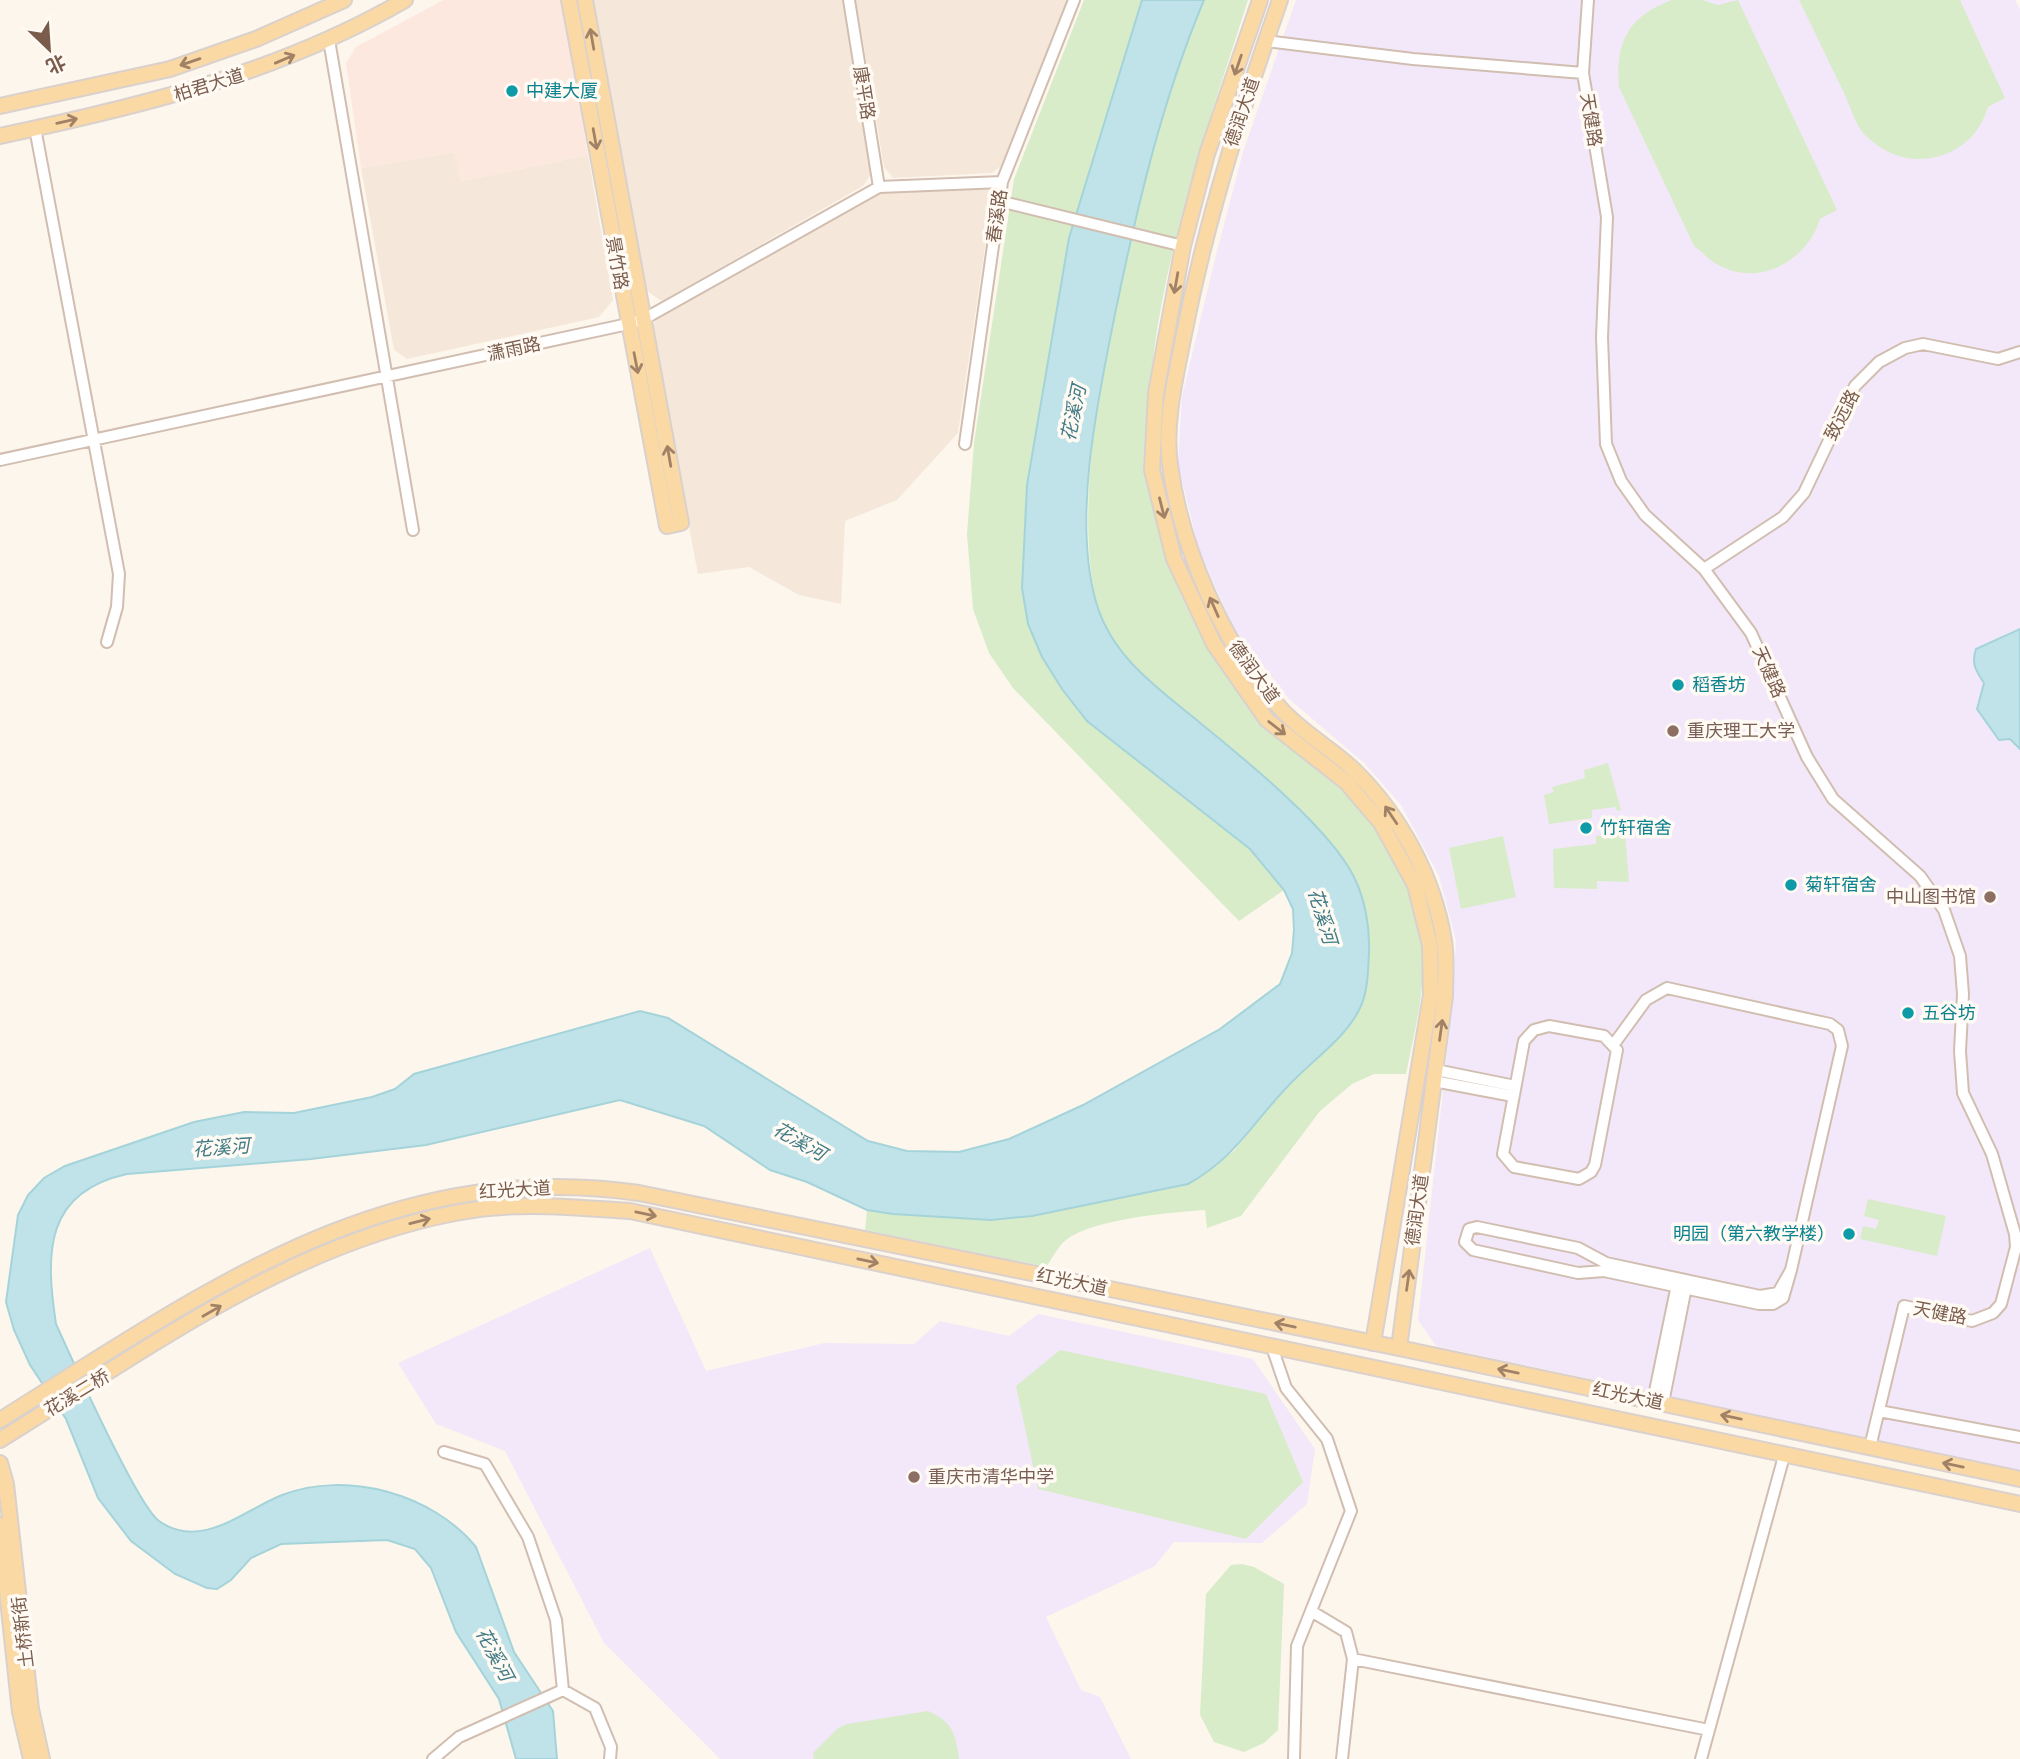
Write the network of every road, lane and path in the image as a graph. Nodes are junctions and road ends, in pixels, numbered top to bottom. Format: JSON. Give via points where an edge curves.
{"nodes":[{"id":1,"x":344,"y":0,"type":"edge"},
{"id":2,"x":405,"y":0,"type":"edge"},
{"id":3,"x":569,"y":0,"type":"edge"},
{"id":4,"x":585,"y":0,"type":"edge"},
{"id":5,"x":849,"y":0,"type":"edge"},
{"id":6,"x":1074,"y":0,"type":"edge"},
{"id":7,"x":1260,"y":0,"type":"edge"},
{"id":8,"x":1280,"y":0,"type":"edge"},
{"id":9,"x":1588,"y":0,"type":"edge"},
{"id":10,"x":329,"y":40,"type":"junction"},
{"id":11,"x":1266,"y":41,"type":"junction"},
{"id":12,"x":1583,"y":73,"type":"junction"},
{"id":13,"x":138,"y":77,"type":"junction"},
{"id":14,"x":0,"y":106,"type":"edge"},
{"id":15,"x":127,"y":107,"type":"junction"},
{"id":16,"x":35,"y":128,"type":"junction"},
{"id":17,"x":0,"y":136,"type":"edge"},
{"id":18,"x":1002,"y":182,"type":"junction"},
{"id":19,"x":879,"y":187,"type":"junction"},
{"id":20,"x":999,"y":201,"type":"junction"},
{"id":21,"x":1183,"y":246,"type":"junction"},
{"id":22,"x":644,"y":319,"type":"junction"},
{"id":23,"x":628,"y":324,"type":"junction"},
{"id":24,"x":2020,"y":352,"type":"edge"},
{"id":25,"x":385,"y":377,"type":"junction"},
{"id":26,"x":93,"y":440,"type":"junction"},
{"id":27,"x":965,"y":444,"type":"dead end"},
{"id":28,"x":0,"y":460,"type":"edge"},
{"id":29,"x":413,"y":530,"type":"dead end"},
{"id":30,"x":1704,"y":569,"type":"junction"},
{"id":31,"x":107,"y":642,"type":"dead end"},
{"id":32,"x":1614,"y":1044,"type":"junction"},
{"id":33,"x":1435,"y":1076,"type":"junction"},
{"id":34,"x":1514,"y":1091,"type":"junction"},
{"id":35,"x":1682,"y":1284,"type":"junction"},
{"id":36,"x":145,"y":1329,"type":"joint"},
{"id":37,"x":1373,"y":1343,"type":"junction"},
{"id":38,"x":154,"y":1346,"type":"joint"},
{"id":39,"x":1272,"y":1347,"type":"junction"},
{"id":40,"x":1399,"y":1348,"type":"junction"},
{"id":41,"x":1658,"y":1402,"type":"junction"},
{"id":42,"x":1880,"y":1411,"type":"junction"},
{"id":43,"x":0,"y":1420,"type":"edge"},
{"id":44,"x":2020,"y":1437,"type":"edge"},
{"id":45,"x":0,"y":1440,"type":"edge"},
{"id":46,"x":1870,"y":1447,"type":"junction"},
{"id":47,"x":444,"y":1452,"type":"dead end"},
{"id":48,"x":1784,"y":1456,"type":"junction"},
{"id":49,"x":0,"y":1464,"type":"edge"},
{"id":50,"x":2020,"y":1479,"type":"edge"},
{"id":51,"x":2020,"y":1504,"type":"edge"},
{"id":52,"x":3,"y":1520,"type":"edge"},
{"id":53,"x":3,"y":1597,"type":"edge"},
{"id":54,"x":1311,"y":1611,"type":"junction"},
{"id":55,"x":16,"y":1621,"type":"junction"},
{"id":56,"x":1353,"y":1659,"type":"junction"},
{"id":57,"x":563,"y":1690,"type":"junction"},
{"id":58,"x":1709,"y":1730,"type":"junction"},
{"id":59,"x":31,"y":1759,"type":"edge"},
{"id":60,"x":43,"y":1759,"type":"edge"},
{"id":61,"x":433,"y":1759,"type":"edge"},
{"id":62,"x":610,"y":1759,"type":"edge"},
{"id":63,"x":1294,"y":1759,"type":"edge"},
{"id":64,"x":1342,"y":1759,"type":"edge"},
{"id":65,"x":1701,"y":1759,"type":"edge"}],
"edges":[{"from":1,"to":13,"type":"main road","name":"柏君大道","one_way":true,"via":[[256,39]]},
{"from":2,"to":10,"type":"main road","name":"柏君大道"},
{"from":3,"to":23,"type":"main road","name":"景竹路","one_way":true},
{"from":22,"to":4,"type":"main road","name":"景竹路","one_way":true},
{"from":5,"to":19,"type":"street","name":"康平路"},
{"from":6,"to":18,"type":"street","name":"春溪路"},
{"from":7,"to":21,"type":"main road","name":"德润大道","one_way":true,"via":[[1207,154]]},
{"from":8,"to":11,"type":"main road","name":"德润大道"},
{"from":9,"to":12,"type":"street","name":"天健路"},
{"from":15,"to":10,"type":"main road","name":"柏君大道","one_way":true,"via":[[225,80]]},
{"from":10,"to":25,"type":"street"},
{"from":11,"to":12,"type":"street"},
{"from":33,"to":11,"type":"main road","name":"德润大道","one_way":true,"via":[[1445,996],[1444,942],[1429,879],[1391,812],[1356,772],[1280,709],[1226,633],[1190,553],[1169,464],[1172,396],[1200,255],[1226,156]]},
{"from":12,"to":30,"type":"street","name":"天健路","via":[[1607,217],[1602,337],[1606,444],[1621,481],[1645,515]]},
{"from":13,"to":14,"type":"main road","name":"柏君大道"},
{"from":13,"to":15,"type":"main road","via":[[152,81],[155,90]]},
{"from":16,"to":15,"type":"main road","name":"柏君大道","one_way":true},
{"from":16,"to":17,"type":"main road","name":"柏君大道"},
{"from":16,"to":26,"type":"street"},
{"from":18,"to":19,"type":"street","name":"潇雨路"},
{"from":18,"to":20,"type":"street","name":"春溪路"},
{"from":19,"to":22,"type":"street","name":"潇雨路"},
{"from":20,"to":21,"type":"street"},
{"from":20,"to":27,"type":"street","name":"春溪路"},
{"from":21,"to":37,"type":"main road","name":"德润大道","one_way":true,"via":[[1156,393],[1152,470],[1174,559],[1214,645],[1267,720],[1346,782],[1381,823],[1415,885],[1430,945],[1431,995]]},
{"from":22,"to":23,"type":"street","name":"潇雨路"},
{"from":23,"to":22,"type":"main road","name":"景竹路","one_way":true,"via":[[674,525]]},
{"from":23,"to":25,"type":"street","name":"潇雨路"},
{"from":24,"to":30,"type":"street","name":"致远路","via":[[1998,359],[1923,344],[1879,362],[1855,386],[1804,493],[1783,517]]},
{"from":25,"to":26,"type":"street","name":"潇雨路"},
{"from":25,"to":29,"type":"street"},
{"from":26,"to":28,"type":"street","name":"潇雨路"},
{"from":26,"to":31,"type":"street","via":[[119,574],[117,607]]},
{"from":30,"to":42,"type":"street","name":"天健路","via":[[1751,633],[1807,757],[1833,799],[1920,876],[1944,911],[1960,956],[1963,1093],[1992,1154],[2012,1218],[2015,1247],[2001,1304],[1983,1319],[1972,1321],[1904,1306]]},
{"from":32,"to":34,"type":"street","via":[[1604,1036],[1541,1027],[1524,1041]]},
{"from":32,"to":34,"type":"street","via":[[1618,1057],[1595,1165],[1585,1177],[1572,1180],[1514,1167],[1506,1160],[1502,1149]]},
{"from":32,"to":35,"type":"street","via":[[1646,1000],[1667,988],[1830,1024],[1838,1030],[1842,1046],[1786,1295],[1773,1304],[1759,1304]]},
{"from":33,"to":34,"type":"street"},
{"from":40,"to":33,"type":"main road","name":"德润大道","one_way":true},
{"from":35,"to":35,"type":"street","via":[[1606,1263],[1578,1248],[1477,1227],[1468,1231],[1465,1242],[1472,1250],[1577,1273],[1604,1271]]},
{"from":35,"to":41,"type":"street"},
{"from":37,"to":36,"type":"main road","name":"红光大道","one_way":true,"via":[[639,1193],[533,1185],[391,1209],[334,1229],[271,1256]]},
{"from":36,"to":43,"type":"main road","name":"花溪二桥"},
{"from":37,"to":40,"type":"main road","name":"红光大道"},
{"from":38,"to":39,"type":"main road","name":"红光大道","one_way":true,"via":[[279,1272],[341,1247],[456,1212],[535,1205],[630,1211]]},
{"from":38,"to":45,"type":"main road","name":"花溪二桥"},
{"from":39,"to":48,"type":"main road","name":"红光大道"},
{"from":39,"to":54,"type":"street","via":[[1286,1388],[1327,1439],[1351,1511]]},
{"from":41,"to":40,"type":"main road","name":"红光大道","one_way":true},
{"from":46,"to":41,"type":"main road","name":"红光大道","one_way":true},
{"from":42,"to":44,"type":"street"},
{"from":42,"to":46,"type":"street"},
{"from":50,"to":46,"type":"main road","name":"红光大道","one_way":true},
{"from":47,"to":57,"type":"street","via":[[485,1464],[528,1538],[556,1620]]},
{"from":48,"to":51,"type":"main road","name":"红光大道"},
{"from":48,"to":58,"type":"street"},
{"from":49,"to":52,"type":"main road","name":"土桥新街"},
{"from":52,"to":53,"type":"main road","name":"土桥新街"},
{"from":52,"to":55,"type":"main road","name":"土桥新街"},
{"from":53,"to":55,"type":"main road"},
{"from":54,"to":56,"type":"street","via":[[1346,1632]]},
{"from":54,"to":63,"type":"street","via":[[1297,1647]]},
{"from":55,"to":59,"type":"main road","name":"土桥新街","via":[[20,1712]]},
{"from":55,"to":60,"type":"main road","name":"土桥新街"},
{"from":56,"to":58,"type":"street"},
{"from":56,"to":64,"type":"street"},
{"from":57,"to":61,"type":"street","via":[[459,1737]]},
{"from":57,"to":62,"type":"street","via":[[595,1708],[611,1747]]},
{"from":58,"to":65,"type":"street"}]}
